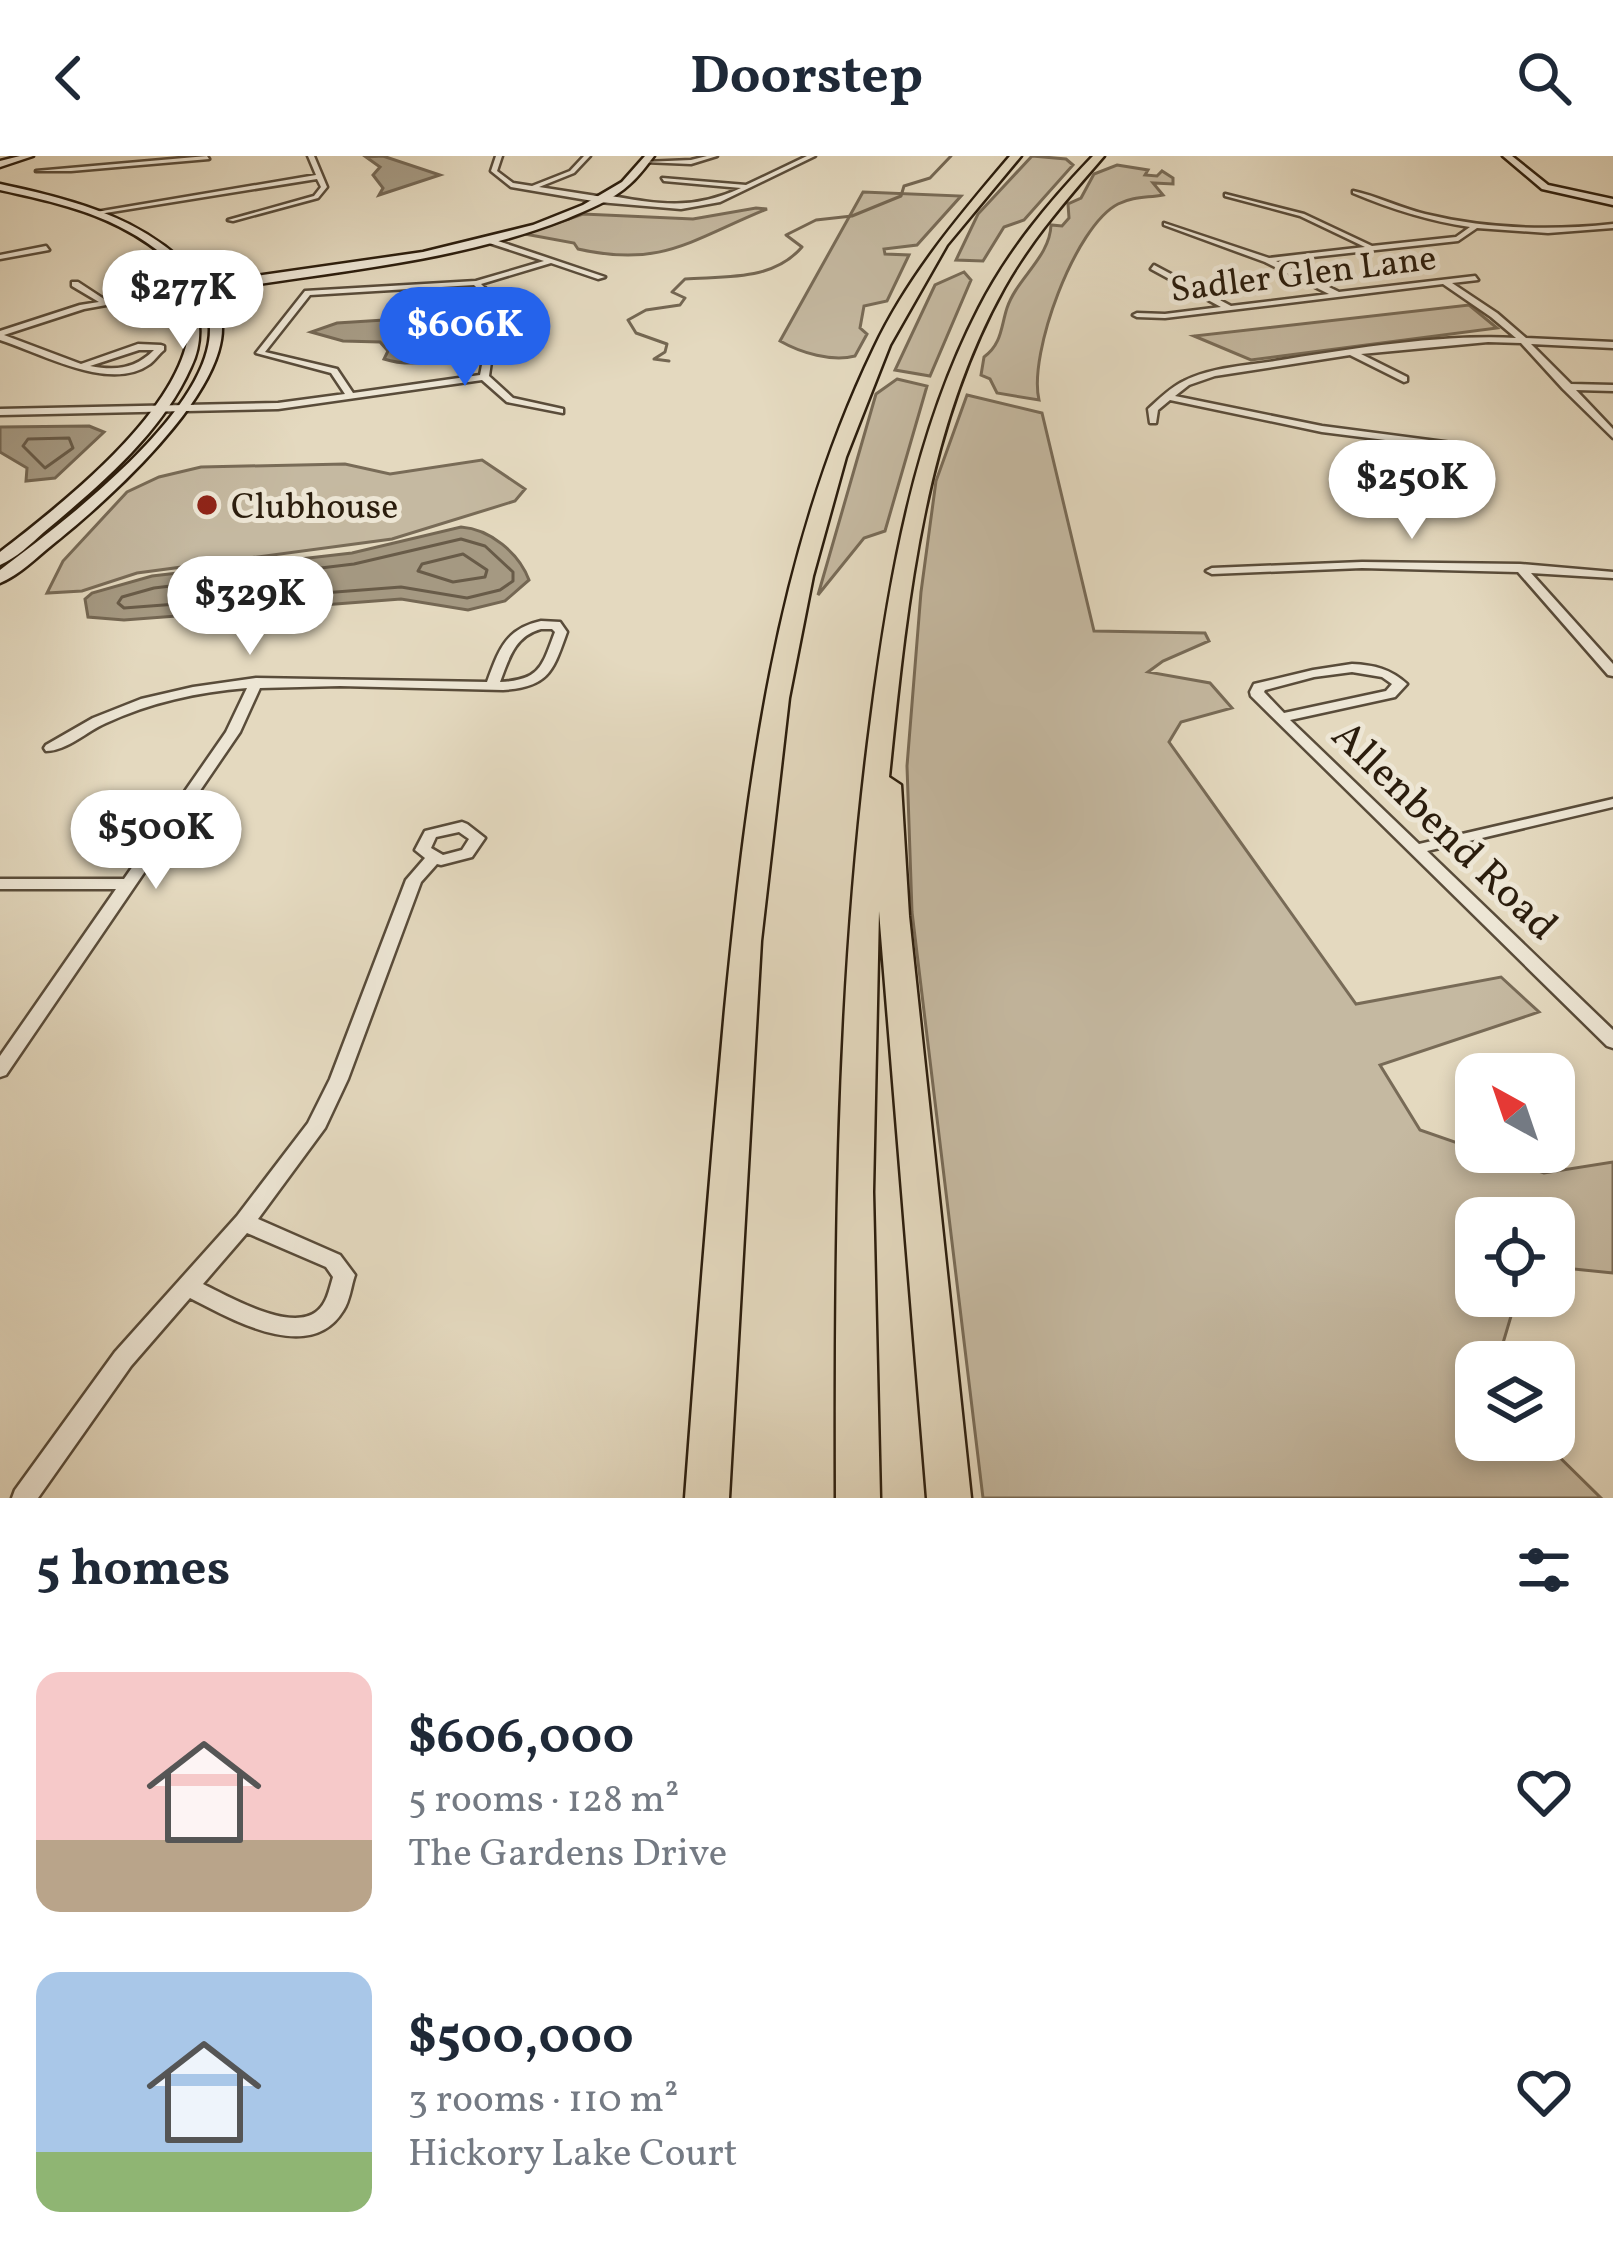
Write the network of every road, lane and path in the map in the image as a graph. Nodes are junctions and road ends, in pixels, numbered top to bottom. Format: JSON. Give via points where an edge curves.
{"nodes":[{"id":1,"x":11,"y":156,"type":"edge"},
{"id":2,"x":28,"y":156,"type":"edge"},
{"id":3,"x":311,"y":156,"type":"edge"},
{"id":4,"x":500,"y":156,"type":"edge"},
{"id":5,"x":587,"y":156,"type":"edge"},
{"id":6,"x":714,"y":156,"type":"edge"},
{"id":7,"x":812,"y":156,"type":"edge"},
{"id":8,"x":1016,"y":156,"type":"edge"},
{"id":9,"x":1099,"y":156,"type":"edge"},
{"id":10,"x":1507,"y":156,"type":"edge"},
{"id":11,"x":207,"y":157,"type":"edge"},
{"id":12,"x":649,"y":159,"type":"edge"},
{"id":13,"x":119,"y":161,"type":"edge"},
{"id":14,"x":0,"y":163,"type":"edge"},
{"id":15,"x":71,"y":169,"type":"dead end"},
{"id":16,"x":209,"y":174,"type":"dead end"},
{"id":17,"x":317,"y":177,"type":"junction"},
{"id":18,"x":664,"y":179,"type":"dead end"},
{"id":19,"x":117,"y":181,"type":"dead end"},
{"id":20,"x":746,"y":187,"type":"junction"},
{"id":21,"x":0,"y":188,"type":"edge"},
{"id":22,"x":529,"y":189,"type":"junction"},
{"id":23,"x":1355,"y":192,"type":"dead end"},
{"id":24,"x":1227,"y":195,"type":"dead end"},
{"id":25,"x":602,"y":198,"type":"junction"},
{"id":26,"x":1613,"y":202,"type":"edge"},
{"id":27,"x":99,"y":212,"type":"junction"},
{"id":28,"x":231,"y":220,"type":"dead end"},
{"id":29,"x":1166,"y":224,"type":"dead end"},
{"id":30,"x":1477,"y":225,"type":"junction"},
{"id":31,"x":1613,"y":226,"type":"edge"},
{"id":32,"x":489,"y":239,"type":"junction"},
{"id":33,"x":1372,"y":247,"type":"junction"},
{"id":34,"x":46,"y":248,"type":"dead end"},
{"id":35,"x":0,"y":256,"type":"edge"},
{"id":36,"x":1268,"y":260,"type":"junction"},
{"id":37,"x":548,"y":262,"type":"junction"},
{"id":38,"x":1154,"y":267,"type":"dead end"},
{"id":39,"x":602,"y":277,"type":"dead end"},
{"id":40,"x":1474,"y":278,"type":"dead end"},
{"id":41,"x":1445,"y":282,"type":"junction"},
{"id":42,"x":75,"y":284,"type":"dead end"},
{"id":43,"x":476,"y":284,"type":"junction"},
{"id":44,"x":194,"y":288,"type":"junction"},
{"id":45,"x":1339,"y":295,"type":"junction"},
{"id":46,"x":104,"y":302,"type":"junction"},
{"id":47,"x":1231,"y":308,"type":"junction"},
{"id":48,"x":1137,"y":315,"type":"dead end"},
{"id":49,"x":0,"y":336,"type":"edge"},
{"id":50,"x":1526,"y":338,"type":"junction"},
{"id":51,"x":1613,"y":345,"type":"edge"},
{"id":52,"x":1351,"y":352,"type":"junction"},
{"id":53,"x":82,"y":366,"type":"junction"},
{"id":54,"x":484,"y":377,"type":"junction"},
{"id":55,"x":1404,"y":379,"type":"dead end"},
{"id":56,"x":1566,"y":387,"type":"junction"},
{"id":57,"x":1613,"y":388,"type":"edge"},
{"id":58,"x":350,"y":395,"type":"junction"},
{"id":59,"x":1167,"y":397,"type":"junction"},
{"id":60,"x":181,"y":407,"type":"junction"},
{"id":61,"x":160,"y":408,"type":"junction"},
{"id":62,"x":560,"y":411,"type":"dead end"},
{"id":63,"x":0,"y":412,"type":"edge"},
{"id":64,"x":1153,"y":421,"type":"dead end"},
{"id":65,"x":1613,"y":435,"type":"edge"},
{"id":66,"x":1449,"y":445,"type":"dead end"},
{"id":67,"x":0,"y":560,"type":"edge"},
{"id":68,"x":1520,"y":567,"type":"junction"},
{"id":69,"x":1212,"y":571,"type":"dead end"},
{"id":70,"x":1613,"y":575,"type":"edge"},
{"id":71,"x":0,"y":578,"type":"edge"},
{"id":72,"x":1613,"y":672,"type":"edge"},
{"id":73,"x":256,"y":682,"type":"junction"},
{"id":74,"x":493,"y":683,"type":"junction"},
{"id":75,"x":886,"y":694,"type":"junction"},
{"id":76,"x":1281,"y":718,"type":"junction"},
{"id":77,"x":51,"y":748,"type":"dead end"},
{"id":78,"x":1613,"y":803,"type":"edge"},
{"id":79,"x":1416,"y":849,"type":"junction"},
{"id":80,"x":433,"y":858,"type":"dead end"},
{"id":81,"x":0,"y":884,"type":"edge"},
{"id":82,"x":130,"y":884,"type":"junction"},
{"id":83,"x":1605,"y":1022,"type":"edge"},
{"id":84,"x":1613,"y":1041,"type":"edge"},
{"id":85,"x":0,"y":1070,"type":"edge"},
{"id":86,"x":244,"y":1222,"type":"junction"},
{"id":87,"x":186,"y":1286,"type":"junction"},
{"id":88,"x":25,"y":1498,"type":"edge"},
{"id":89,"x":707,"y":1498,"type":"edge"},
{"id":90,"x":858,"y":1498,"type":"edge"},
{"id":91,"x":950,"y":1498,"type":"edge"}],
"edges":[{"from":1,"to":14,"type":"street"},
{"from":2,"to":14,"type":"street"},
{"from":3,"to":17,"type":"street"},
{"from":4,"to":22,"type":"street","via":[[496,175]]},
{"from":5,"to":22,"type":"street","via":[[558,180]]},
{"from":6,"to":12,"type":"street"},
{"from":7,"to":20,"type":"street"},
{"from":8,"to":89,"type":"highway","via":[[947,235],[879,350],[841,447],[797,608],[745,955]]},
{"from":9,"to":75,"type":"highway","via":[[1021,248],[958,375],[906,559]]},
{"from":10,"to":26,"type":"street","via":[[1546,188]]},
{"from":11,"to":13,"type":"street"},
{"from":11,"to":16,"type":"street"},
{"from":12,"to":25,"type":"street"},
{"from":13,"to":15,"type":"street"},
{"from":13,"to":19,"type":"street"},
{"from":17,"to":27,"type":"street"},
{"from":17,"to":28,"type":"street","via":[[324,190],[309,201]]},
{"from":18,"to":20,"type":"street"},
{"from":20,"to":25,"type":"street","via":[[708,203]]},
{"from":21,"to":27,"type":"street"},
{"from":21,"to":44,"type":"street","via":[[129,233]]},
{"from":22,"to":25,"type":"street"},
{"from":23,"to":30,"type":"street"},
{"from":24,"to":33,"type":"street","via":[[1302,215]]},
{"from":25,"to":32,"type":"street"},
{"from":27,"to":44,"type":"street","via":[[186,262]]},
{"from":29,"to":36,"type":"street"},
{"from":30,"to":31,"type":"street"},
{"from":30,"to":33,"type":"street","via":[[1458,238]]},
{"from":32,"to":37,"type":"street"},
{"from":32,"to":44,"type":"street","via":[[394,261]]},
{"from":33,"to":36,"type":"street"},
{"from":34,"to":35,"type":"street"},
{"from":36,"to":45,"type":"street"},
{"from":37,"to":39,"type":"street"},
{"from":37,"to":43,"type":"street"},
{"from":38,"to":47,"type":"street"},
{"from":40,"to":41,"type":"street","name":"Sadler Glen Lane"},
{"from":41,"to":45,"type":"street","name":"Sadler Glen Lane"},
{"from":41,"to":50,"type":"street"},
{"from":42,"to":46,"type":"street"},
{"from":43,"to":54,"type":"street","via":[[511,317]]},
{"from":43,"to":58,"type":"street","via":[[308,293],[260,353],[334,371]]},
{"from":44,"to":46,"type":"street"},
{"from":44,"to":60,"type":"street","via":[[213,310],[214,337]]},
{"from":44,"to":61,"type":"street","via":[[190,351]]},
{"from":45,"to":47,"type":"street","name":"Sadler Glen Lane"},
{"from":46,"to":49,"type":"street"},
{"from":47,"to":48,"type":"street","name":"Sadler Glen Lane"},
{"from":49,"to":53,"type":"street"},
{"from":50,"to":51,"type":"street"},
{"from":50,"to":52,"type":"street"},
{"from":50,"to":56,"type":"street"},
{"from":52,"to":55,"type":"street"},
{"from":52,"to":59,"type":"street","via":[[1213,374]]},
{"from":53,"to":53,"type":"street","via":[[137,370],[161,348],[138,347]]},
{"from":54,"to":58,"type":"street"},
{"from":54,"to":62,"type":"street","via":[[510,400]]},
{"from":56,"to":57,"type":"street"},
{"from":56,"to":65,"type":"street"},
{"from":58,"to":60,"type":"street"},
{"from":59,"to":64,"type":"street","via":[[1153,409]]},
{"from":59,"to":66,"type":"street"},
{"from":60,"to":61,"type":"street"},
{"from":60,"to":71,"type":"street","via":[[114,481]]},
{"from":61,"to":63,"type":"street"},
{"from":61,"to":67,"type":"street","via":[[96,478]]},
{"from":68,"to":69,"type":"street"},
{"from":68,"to":70,"type":"street"},
{"from":68,"to":72,"type":"street"},
{"from":73,"to":74,"type":"street"},
{"from":73,"to":77,"type":"street","via":[[123,710]]},
{"from":73,"to":82,"type":"street","via":[[233,732]]},
{"from":74,"to":74,"type":"street","via":[[511,637],[521,628],[556,625],[561,632],[542,676]]},
{"from":75,"to":90,"type":"highway","via":[[868,833],[857,1068]]},
{"from":75,"to":91,"type":"highway","via":[[894,916]]},
{"from":76,"to":76,"type":"street","name":"Allenbend Road","via":[[1390,694],[1400,684],[1364,666],[1259,687],[1258,696]]},
{"from":76,"to":79,"type":"street","name":"Allenbend Road"},
{"from":78,"to":79,"type":"street"},
{"from":79,"to":83,"type":"street","name":"Allenbend Road"},
{"from":80,"to":86,"type":"street","via":[[414,880],[315,1128]]},
{"from":81,"to":82,"type":"street"},
{"from":82,"to":85,"type":"street"},
{"from":83,"to":84,"type":"street","name":"Allenbend Road"},
{"from":86,"to":87,"type":"street"},
{"from":86,"to":87,"type":"street","via":[[333,1261],[344,1275],[329,1315],[286,1331]]},
{"from":87,"to":88,"type":"street"}]}
